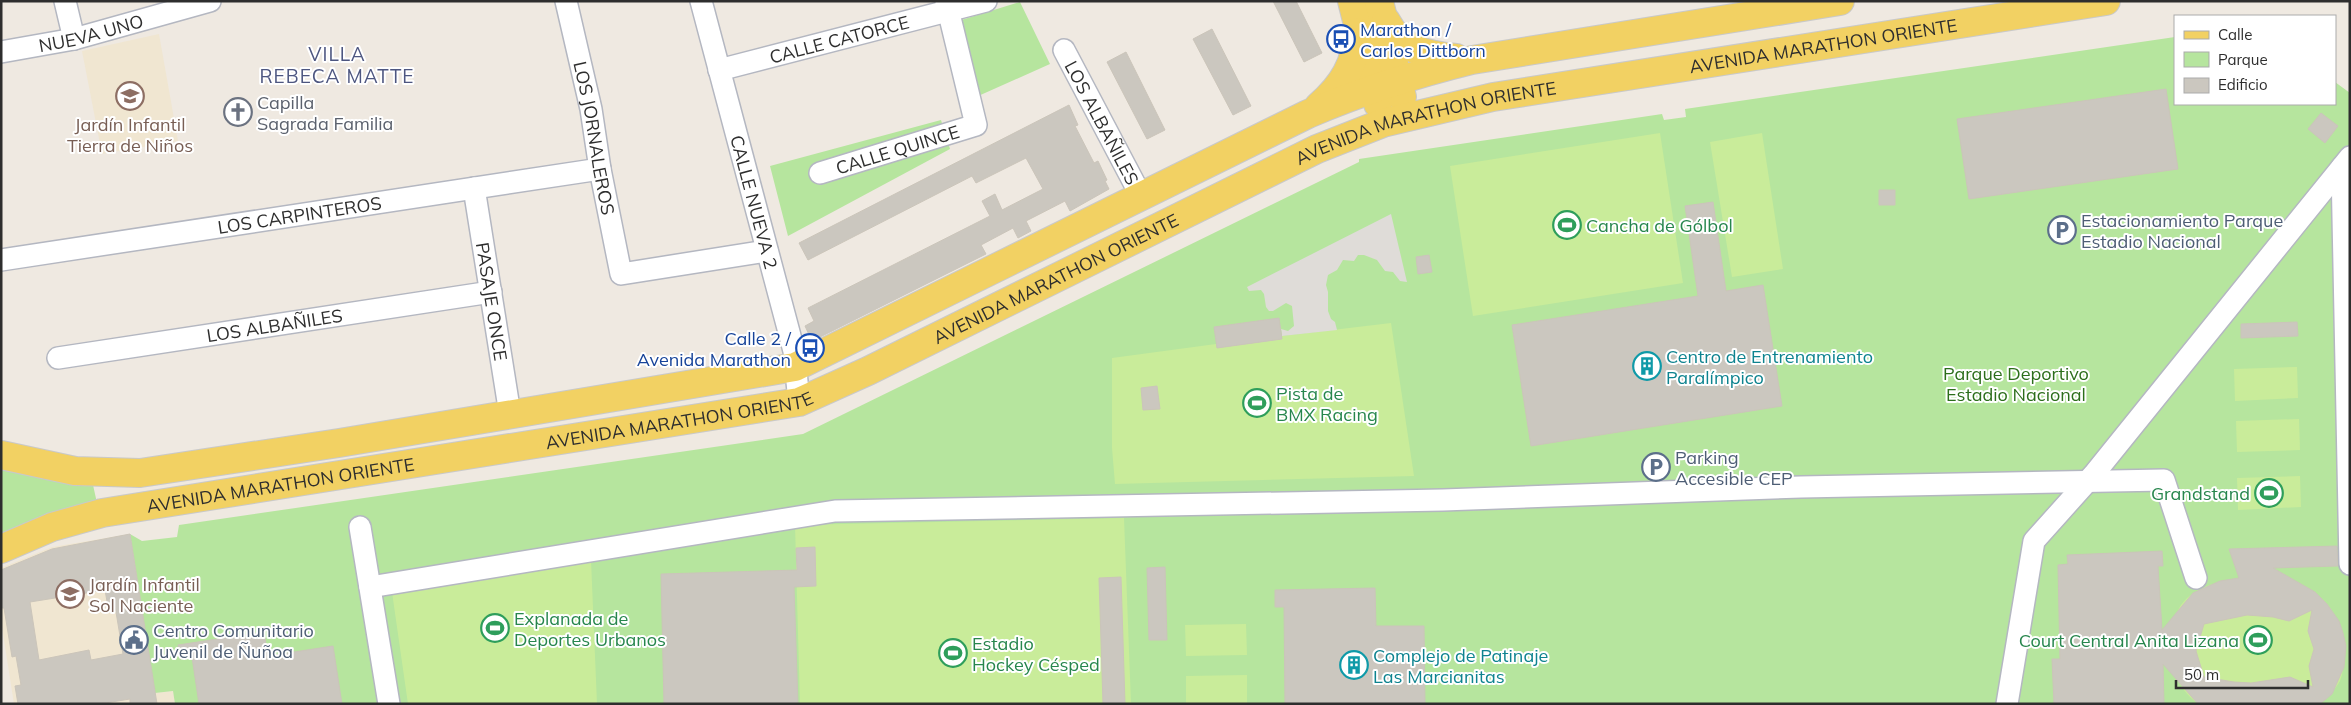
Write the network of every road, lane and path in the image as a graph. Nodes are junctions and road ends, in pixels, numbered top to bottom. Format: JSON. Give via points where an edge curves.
{"nodes":[{"id":1,"x":65,"y":1,"type":"edge"},
{"id":2,"x":210,"y":1,"type":"edge"},
{"id":3,"x":566,"y":1,"type":"edge"},
{"id":4,"x":702,"y":1,"type":"edge"},
{"id":5,"x":986,"y":1,"type":"edge"},
{"id":6,"x":1840,"y":1,"type":"edge"},
{"id":7,"x":2106,"y":1,"type":"edge"},
{"id":8,"x":947,"y":6,"type":"edge"},
{"id":9,"x":1368,"y":8,"type":"edge"},
{"id":10,"x":74,"y":39,"type":"junction"},
{"id":11,"x":1597,"y":39,"type":"junction"},
{"id":12,"x":1064,"y":50,"type":"dead end"},
{"id":13,"x":1,"y":52,"type":"edge"},
{"id":14,"x":1472,"y":60,"type":"junction"},
{"id":15,"x":719,"y":70,"type":"junction"},
{"id":16,"x":1604,"y":79,"type":"junction"},
{"id":17,"x":1386,"y":83,"type":"junction"},
{"id":18,"x":1308,"y":114,"type":"junction"},
{"id":19,"x":1395,"y":120,"type":"junction"},
{"id":20,"x":2346,"y":162,"type":"edge"},
{"id":21,"x":600,"y":169,"type":"junction"},
{"id":22,"x":820,"y":173,"type":"dead end"},
{"id":23,"x":474,"y":188,"type":"junction"},
{"id":24,"x":1141,"y":196,"type":"junction"},
{"id":25,"x":767,"y":251,"type":"junction"},
{"id":26,"x":1,"y":260,"type":"edge"},
{"id":27,"x":995,"y":270,"type":"junction"},
{"id":28,"x":491,"y":292,"type":"junction"},
{"id":29,"x":1012,"y":299,"type":"junction"},
{"id":30,"x":58,"y":358,"type":"dead end"},
{"id":31,"x":795,"y":367,"type":"junction"},
{"id":32,"x":799,"y":402,"type":"junction"},
{"id":33,"x":510,"y":414,"type":"junction"},
{"id":34,"x":4,"y":455,"type":"edge"},
{"id":35,"x":2086,"y":482,"type":"junction"},
{"id":36,"x":360,"y":527,"type":"dead end"},
{"id":37,"x":1,"y":549,"type":"edge"},
{"id":38,"x":2350,"y":564,"type":"edge"},
{"id":39,"x":2196,"y":578,"type":"dead end"},
{"id":40,"x":370,"y":587,"type":"junction"},
{"id":41,"x":389,"y":704,"type":"edge"},
{"id":42,"x":2006,"y":704,"type":"edge"}],
"edges":[{"from":1,"to":10,"type":"street"},
{"from":2,"to":10,"type":"street","name":"NUEVA UNO"},
{"from":3,"to":21,"type":"street","name":"LOS JORNALEROS","via":[[592,109]]},
{"from":4,"to":15,"type":"street","name":"CALLE NUEVA 2"},
{"from":5,"to":8,"type":"street","name":"CALLE CATORCE"},
{"from":6,"to":11,"type":"main road","name":"AVENIDA MARATHON ORIENTE"},
{"from":7,"to":16,"type":"main road","name":"AVENIDA MARATHON ORIENTE"},
{"from":8,"to":15,"type":"street","name":"CALLE CATORCE"},
{"from":8,"to":22,"type":"street","name":"CALLE QUINCE","via":[[976,125]]},
{"from":9,"to":14,"type":"main road","via":[[1398,39],[1418,52]]},
{"from":9,"to":17,"type":"main road"},
{"from":9,"to":18,"type":"main road","via":[[1348,73],[1336,90]]},
{"from":10,"to":13,"type":"street","name":"NUEVA UNO"},
{"from":11,"to":14,"type":"main road","name":"AVENIDA MARATHON ORIENTE"},
{"from":11,"to":16,"type":"main road"},
{"from":12,"to":24,"type":"street","name":"LOS ALBAÑILES"},
{"from":14,"to":17,"type":"main road","name":"AVENIDA MARATHON ORIENTE"},
{"from":15,"to":25,"type":"street","name":"CALLE NUEVA 2"},
{"from":16,"to":19,"type":"main road","name":"AVENIDA MARATHON ORIENTE","via":[[1493,97]]},
{"from":17,"to":18,"type":"main road","name":"AVENIDA MARATHON ORIENTE"},
{"from":17,"to":19,"type":"main road"},
{"from":18,"to":24,"type":"main road","name":"AVENIDA MARATHON ORIENTE"},
{"from":19,"to":29,"type":"main road","name":"AVENIDA MARATHON ORIENTE","via":[[1317,149]]},
{"from":20,"to":35,"type":"street"},
{"from":20,"to":38,"type":"street"},
{"from":21,"to":23,"type":"street","name":"LOS CARPINTEROS"},
{"from":21,"to":25,"type":"street","name":"LOS JORNALEROS","via":[[621,274]]},
{"from":23,"to":26,"type":"street","name":"LOS CARPINTEROS"},
{"from":23,"to":28,"type":"street","name":"PASAJE ONCE"},
{"from":24,"to":27,"type":"main road","name":"AVENIDA MARATHON ORIENTE"},
{"from":25,"to":31,"type":"street","name":"CALLE NUEVA 2","via":[[794,352]]},
{"from":27,"to":29,"type":"main road"},
{"from":27,"to":31,"type":"main road","name":"AVENIDA MARATHON ORIENTE"},
{"from":28,"to":30,"type":"street","name":"LOS ALBAÑILES"},
{"from":28,"to":33,"type":"street","name":"PASAJE ONCE"},
{"from":29,"to":32,"type":"main road","name":"AVENIDA MARATHON ORIENTE"},
{"from":31,"to":32,"type":"street","name":"CALLE NUEVA 2"},
{"from":31,"to":33,"type":"main road","name":"AVENIDA MARATHON ORIENTE"},
{"from":32,"to":37,"type":"main road","name":"AVENIDA MARATHON ORIENTE","via":[[102,513],[52,527]]},
{"from":33,"to":34,"type":"main road","name":"AVENIDA MARATHON ORIENTE","via":[[140,473],[74,471]]},
{"from":35,"to":39,"type":"street","via":[[2164,480]]},
{"from":35,"to":40,"type":"street","via":[[1801,487],[1443,500],[835,512]]},
{"from":35,"to":42,"type":"street","via":[[2034,541]]},
{"from":36,"to":40,"type":"street"},
{"from":40,"to":41,"type":"street"}]}
